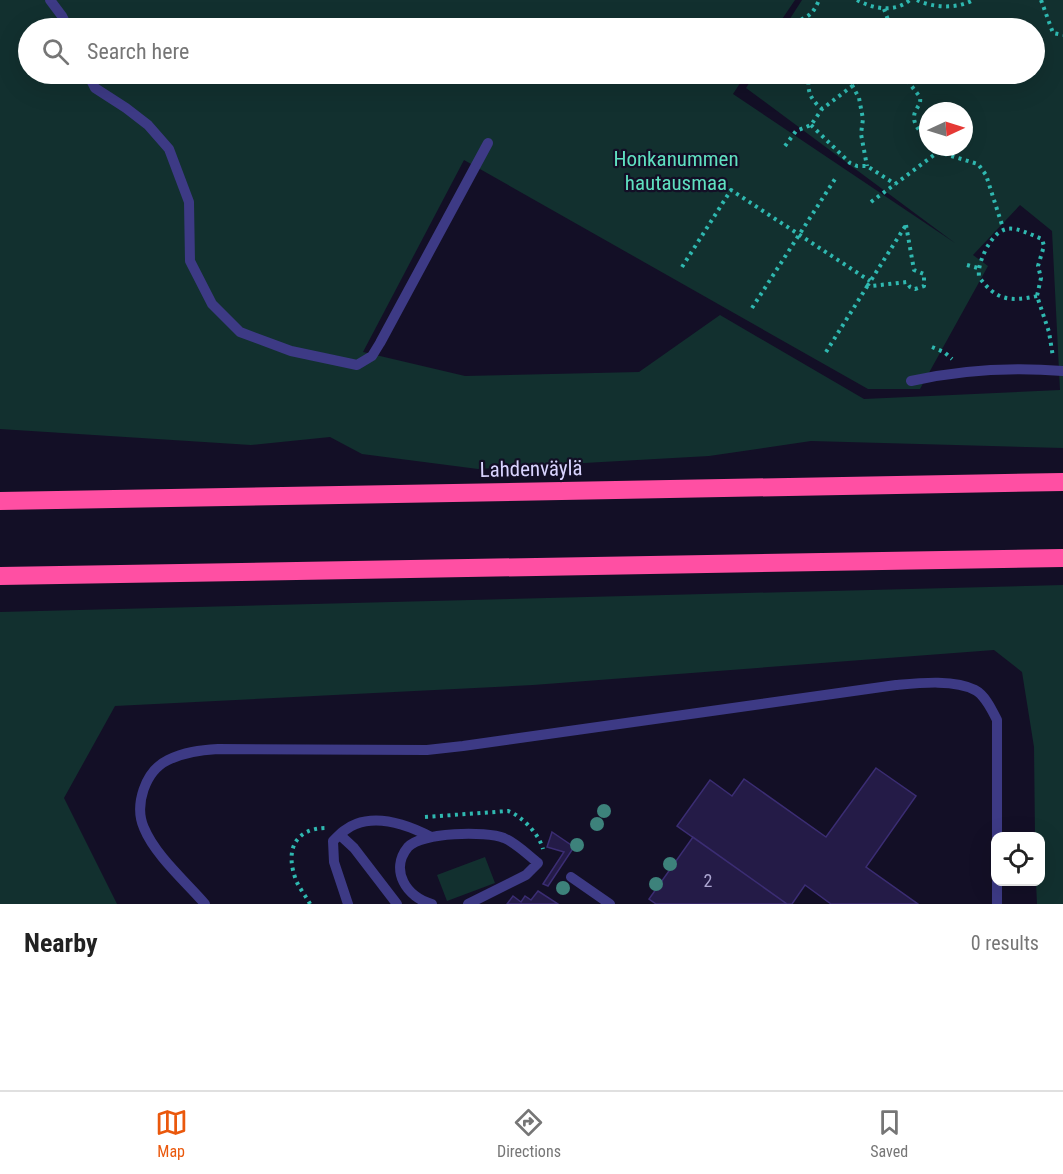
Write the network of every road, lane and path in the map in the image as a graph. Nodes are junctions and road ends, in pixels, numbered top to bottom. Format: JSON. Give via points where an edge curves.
{"nodes":[{"id":1,"x":51,"y":0,"type":"edge"},
{"id":2,"x":819,"y":0,"type":"edge"},
{"id":3,"x":857,"y":0,"type":"edge"},
{"id":4,"x":910,"y":0,"type":"edge"},
{"id":5,"x":917,"y":0,"type":"edge"},
{"id":6,"x":973,"y":0,"type":"edge"},
{"id":7,"x":1041,"y":0,"type":"edge"},
{"id":8,"x":884,"y":9,"type":"junction"},
{"id":9,"x":63,"y":18,"type":"edge"},
{"id":10,"x":807,"y":18,"type":"edge"},
{"id":11,"x":887,"y":18,"type":"edge"},
{"id":12,"x":1063,"y":35,"type":"edge"},
{"id":13,"x":92,"y":84,"type":"edge"},
{"id":14,"x":807,"y":84,"type":"edge"},
{"id":15,"x":910,"y":84,"type":"edge"},
{"id":16,"x":852,"y":85,"type":"joint"},
{"id":17,"x":920,"y":102,"type":"edge"},
{"id":18,"x":919,"y":106,"type":"edge"},
{"id":19,"x":822,"y":109,"type":"junction"},
{"id":20,"x":811,"y":125,"type":"junction"},
{"id":21,"x":919,"y":129,"type":"edge"},
{"id":22,"x":488,"y":142,"type":"dead end"},
{"id":23,"x":785,"y":146,"type":"dead end"},
{"id":24,"x":933,"y":156,"type":"edge"},
{"id":25,"x":951,"y":156,"type":"edge"},
{"id":26,"x":867,"y":166,"type":"junction"},
{"id":27,"x":835,"y":179,"type":"dead end"},
{"id":28,"x":895,"y":184,"type":"junction"},
{"id":29,"x":871,"y":202,"type":"dead end"},
{"id":30,"x":1003,"y":228,"type":"junction"},
{"id":31,"x":800,"y":234,"type":"junction"},
{"id":32,"x":967,"y":265,"type":"dead end"},
{"id":33,"x":682,"y":267,"type":"dead end"},
{"id":34,"x":978,"y":268,"type":"junction"},
{"id":35,"x":869,"y":283,"type":"junction"},
{"id":36,"x":1037,"y":296,"type":"junction"},
{"id":37,"x":752,"y":308,"type":"dead end"},
{"id":38,"x":932,"y":347,"type":"dead end"},
{"id":39,"x":826,"y":352,"type":"dead end"},
{"id":40,"x":1053,"y":359,"type":"dead end"},
{"id":41,"x":959,"y":362,"type":"dead end"},
{"id":42,"x":1063,"y":370,"type":"edge"},
{"id":43,"x":911,"y":381,"type":"dead end"},
{"id":44,"x":1063,"y":482,"type":"edge"},
{"id":45,"x":0,"y":501,"type":"edge"},
{"id":46,"x":1063,"y":558,"type":"edge"},
{"id":47,"x":0,"y":576,"type":"edge"},
{"id":48,"x":997,"y":832,"type":"edge"},
{"id":49,"x":340,"y":835,"type":"junction"},
{"id":50,"x":431,"y":837,"type":"junction"},
{"id":51,"x":571,"y":877,"type":"dead end"},
{"id":52,"x":997,"y":886,"type":"edge"},
{"id":53,"x":205,"y":904,"type":"edge"},
{"id":54,"x":310,"y":904,"type":"edge"},
{"id":55,"x":348,"y":904,"type":"edge"},
{"id":56,"x":397,"y":904,"type":"edge"},
{"id":57,"x":432,"y":904,"type":"edge"},
{"id":58,"x":468,"y":904,"type":"edge"},
{"id":59,"x":610,"y":904,"type":"edge"},
{"id":60,"x":997,"y":904,"type":"edge"}],
"edges":[{"from":1,"to":9,"type":"lane"},
{"from":2,"to":10,"type":"path"},
{"from":3,"to":8,"type":"path"},
{"from":4,"to":8,"type":"path"},
{"from":5,"to":6,"type":"path","via":[[938,6]]},
{"from":7,"to":12,"type":"path","via":[[1053,33]]},
{"from":8,"to":11,"type":"path"},
{"from":13,"to":22,"type":"lane","via":[[148,125],[169,149],[189,202],[190,261],[212,304],[240,332],[291,351],[357,365],[372,356],[380,343]]},
{"from":14,"to":19,"type":"path","via":[[810,96]]},
{"from":15,"to":17,"type":"path"},
{"from":16,"to":19,"type":"path"},
{"from":16,"to":26,"type":"path","via":[[863,119],[861,134]]},
{"from":18,"to":21,"type":"path","via":[[915,122]]},
{"from":19,"to":20,"type":"path"},
{"from":20,"to":23,"type":"path","via":[[796,131]]},
{"from":20,"to":26,"type":"path","via":[[844,158],[857,166]]},
{"from":24,"to":28,"type":"path"},
{"from":25,"to":30,"type":"path","via":[[978,164],[986,175]]},
{"from":26,"to":28,"type":"path"},
{"from":27,"to":31,"type":"path"},
{"from":28,"to":29,"type":"path"},
{"from":30,"to":34,"type":"path"},
{"from":30,"to":36,"type":"path","via":[[1016,228],[1041,239],[1044,246],[1038,266],[1041,278]]},
{"from":31,"to":33,"type":"path","via":[[731,190]]},
{"from":31,"to":35,"type":"path"},
{"from":31,"to":37,"type":"path"},
{"from":32,"to":34,"type":"path"},
{"from":34,"to":36,"type":"path","via":[[979,277],[997,296],[1021,300]]},
{"from":35,"to":35,"type":"path","via":[[906,225],[914,270],[924,274],[924,286],[915,289],[907,282]]},
{"from":35,"to":39,"type":"path"},
{"from":36,"to":40,"type":"path"},
{"from":38,"to":41,"type":"path"},
{"from":42,"to":43,"type":"lane","via":[[999,369]]},
{"from":44,"to":45,"type":"highway","name":"Lahdenväylä"},
{"from":46,"to":47,"type":"highway"},
{"from":48,"to":53,"type":"lane","via":[[997,720],[989,705],[976,690],[957,685],[896,685],[439,749],[218,748],[190,752],[166,761],[150,778],[140,807],[144,828],[160,853]]},
{"from":49,"to":50,"type":"lane","via":[[358,823],[386,821]]},
{"from":49,"to":54,"type":"path","via":[[330,828],[318,828],[306,832],[292,847],[296,879]]},
{"from":49,"to":55,"type":"lane","via":[[333,841],[334,862]]},
{"from":49,"to":56,"type":"lane"},
{"from":50,"to":57,"type":"lane","via":[[409,847],[401,861],[401,879],[421,901]]},
{"from":50,"to":58,"type":"lane","via":[[504,838],[538,862],[526,875]]},
{"from":51,"to":59,"type":"lane"},
{"from":52,"to":60,"type":"lane"}]}
